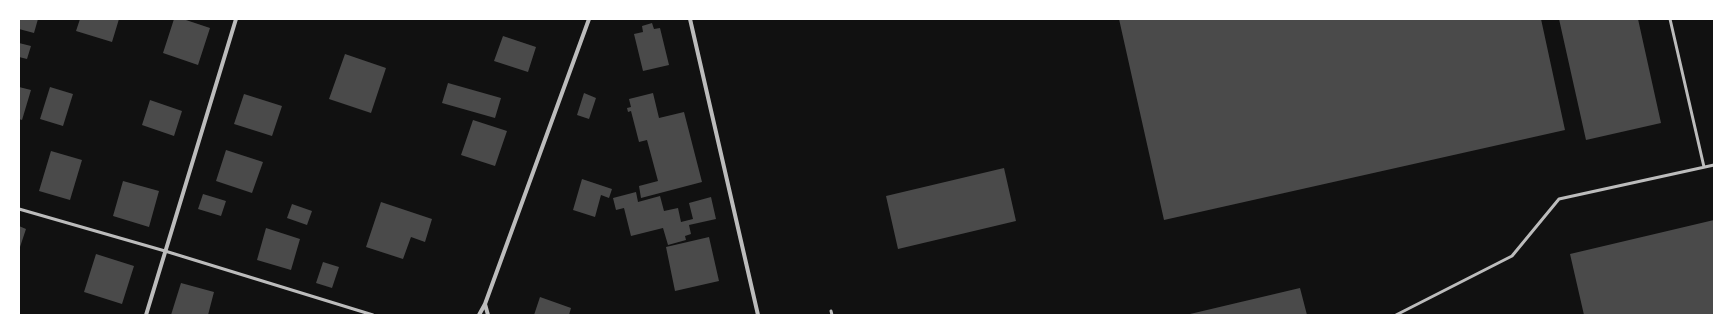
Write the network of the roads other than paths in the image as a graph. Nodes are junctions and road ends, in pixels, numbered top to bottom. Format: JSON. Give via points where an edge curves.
{"nodes":[{"id":1,"x":236,"y":19,"type":"edge"},
{"id":2,"x":589,"y":19,"type":"edge"},
{"id":3,"x":691,"y":19,"type":"edge"},
{"id":4,"x":1670,"y":19,"type":"edge"},
{"id":5,"x":1714,"y":165,"type":"edge"},
{"id":6,"x":1704,"y":167,"type":"junction"},
{"id":7,"x":19,"y":210,"type":"edge"},
{"id":8,"x":165,"y":251,"type":"junction"},
{"id":9,"x":485,"y":304,"type":"junction"},
{"id":10,"x":831,"y":311,"type":"dead end"},
{"id":11,"x":146,"y":315,"type":"edge"},
{"id":12,"x":373,"y":315,"type":"edge"},
{"id":13,"x":480,"y":315,"type":"edge"},
{"id":14,"x":488,"y":315,"type":"edge"},
{"id":15,"x":758,"y":315,"type":"edge"},
{"id":16,"x":832,"y":315,"type":"edge"},
{"id":17,"x":1396,"y":315,"type":"edge"}],
"edges":[{"from":1,"to":8,"type":"street"},
{"from":2,"to":9,"type":"street"},
{"from":3,"to":15,"type":"street"},
{"from":4,"to":6,"type":"lane"},
{"from":5,"to":6,"type":"lane"},
{"from":6,"to":17,"type":"lane","via":[[1559,199],[1512,256]]},
{"from":7,"to":8,"type":"lane"},
{"from":8,"to":11,"type":"street"},
{"from":8,"to":12,"type":"lane"},
{"from":9,"to":13,"type":"street"},
{"from":9,"to":14,"type":"street"},
{"from":10,"to":16,"type":"lane"}]}
